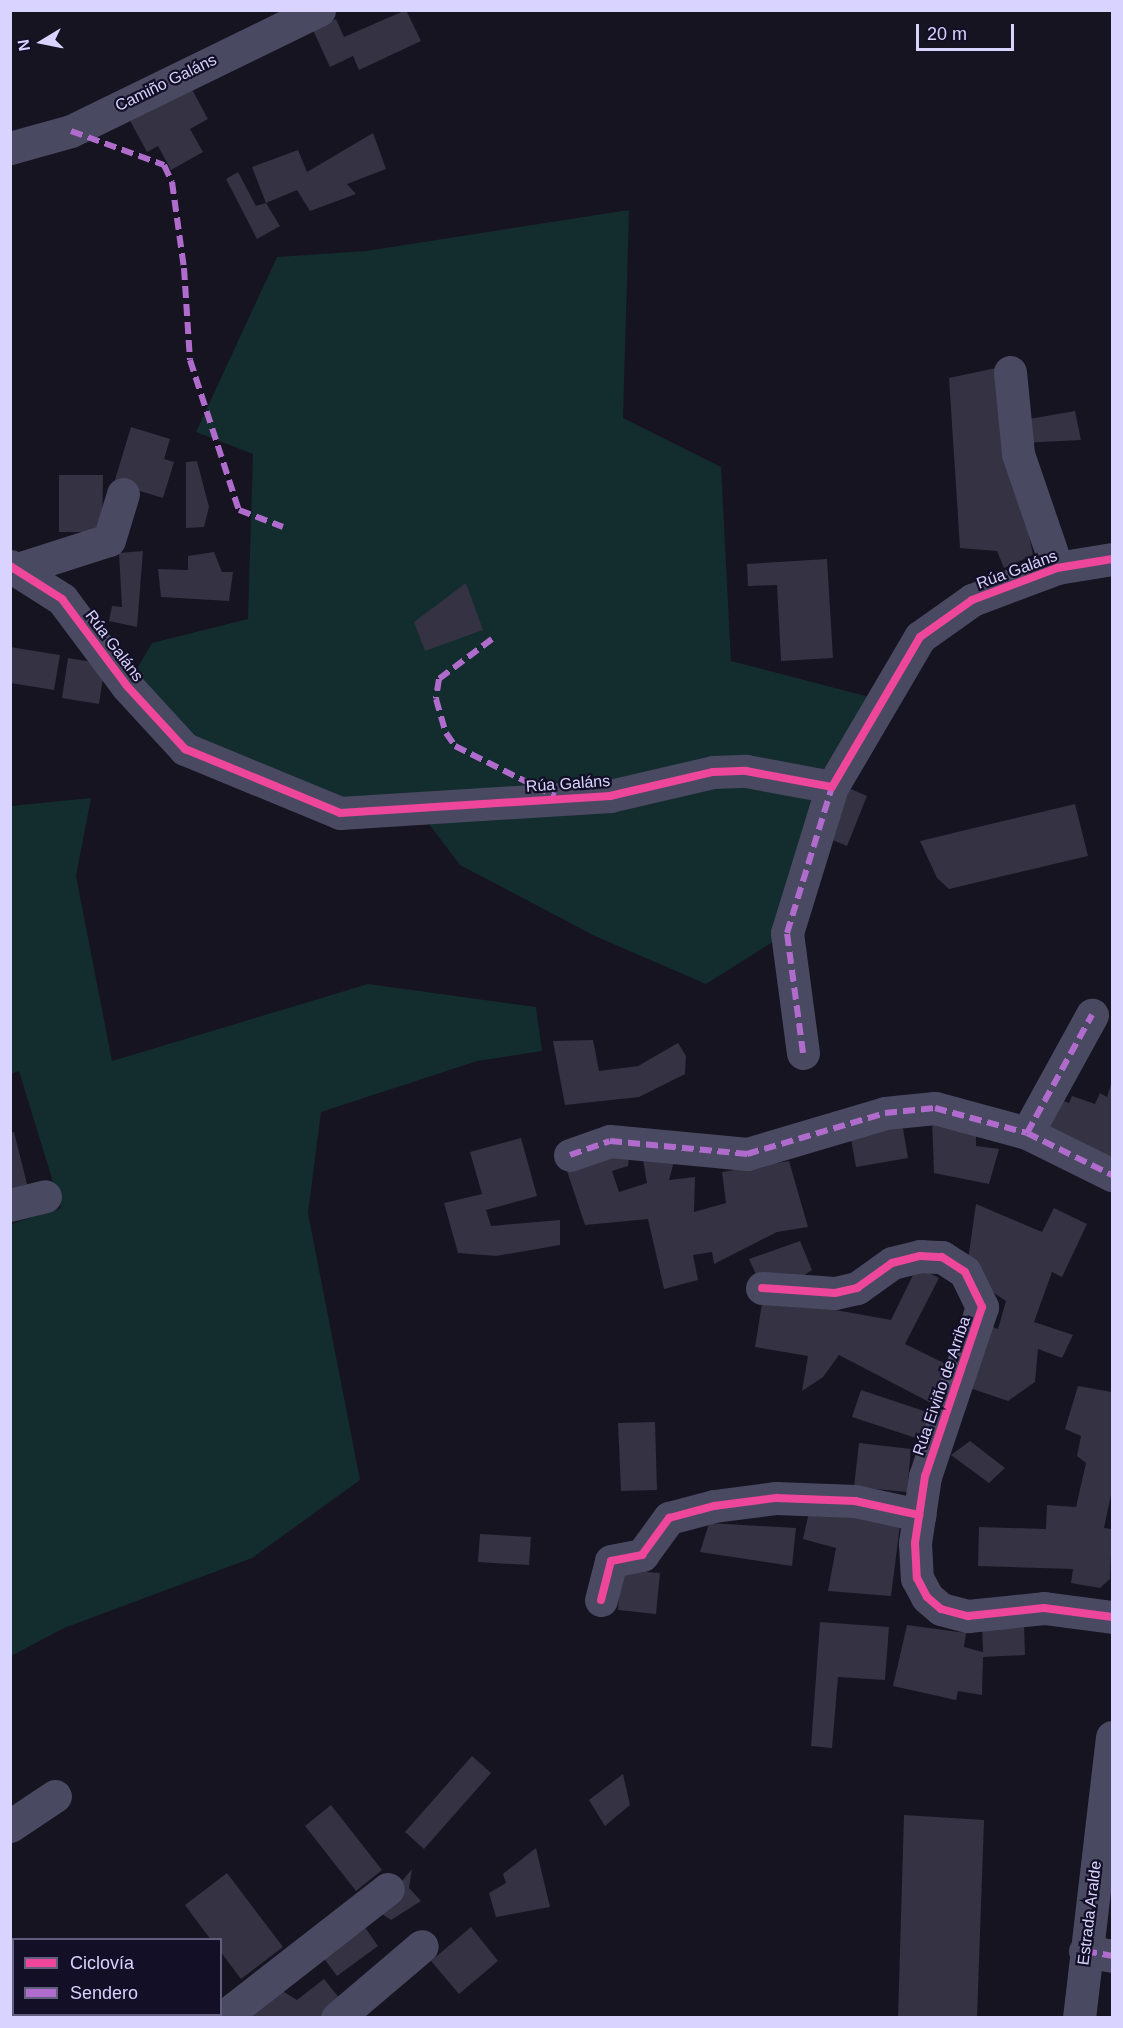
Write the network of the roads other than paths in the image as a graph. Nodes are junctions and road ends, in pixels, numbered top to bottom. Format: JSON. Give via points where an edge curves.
{"nodes":[{"id":1,"x":319,"y":10,"type":"edge"},
{"id":2,"x":10,"y":148,"type":"edge"},
{"id":3,"x":1010,"y":372,"type":"dead end"},
{"id":4,"x":123,"y":494,"type":"dead end"},
{"id":5,"x":1113,"y":559,"type":"edge"},
{"id":6,"x":16,"y":567,"type":"edge"},
{"id":7,"x":1058,"y":568,"type":"junction"},
{"id":8,"x":832,"y":787,"type":"junction"},
{"id":9,"x":1092,"y":1015,"type":"dead end"},
{"id":10,"x":803,"y":1053,"type":"dead end"},
{"id":11,"x":1027,"y":1133,"type":"junction"},
{"id":12,"x":570,"y":1155,"type":"dead end"},
{"id":13,"x":1113,"y":1175,"type":"edge"},
{"id":14,"x":45,"y":1196,"type":"dead end"},
{"id":15,"x":10,"y":1205,"type":"edge"},
{"id":16,"x":762,"y":1288,"type":"dead end"},
{"id":17,"x":920,"y":1515,"type":"junction"},
{"id":18,"x":601,"y":1600,"type":"dead end"},
{"id":19,"x":1113,"y":1617,"type":"edge"},
{"id":20,"x":1113,"y":1737,"type":"edge"},
{"id":21,"x":55,"y":1796,"type":"dead end"},
{"id":22,"x":10,"y":1826,"type":"edge"},
{"id":23,"x":388,"y":1889,"type":"dead end"},
{"id":24,"x":422,"y":1946,"type":"dead end"},
{"id":25,"x":1099,"y":1953,"type":"edge"},
{"id":26,"x":222,"y":2018,"type":"edge"},
{"id":27,"x":337,"y":2018,"type":"edge"},
{"id":28,"x":1079,"y":2018,"type":"edge"}],
"edges":[{"from":1,"to":2,"type":"street","name":"Camiño Galáns","via":[[71,131]]},
{"from":3,"to":7,"type":"street","via":[[1018,454]]},
{"from":4,"to":6,"type":"street","via":[[109,540]]},
{"from":5,"to":7,"type":"street","name":"Rúa Galáns"},
{"from":6,"to":8,"type":"street","name":"Rúa Galáns","via":[[62,599],[127,686],[185,749],[340,813],[610,796],[713,772],[746,771]]},
{"from":7,"to":8,"type":"street","name":"Rúa Galáns","via":[[972,600],[920,637]]},
{"from":8,"to":10,"type":"street","via":[[787,933]]},
{"from":9,"to":11,"type":"street"},
{"from":11,"to":12,"type":"street","via":[[935,1108],[885,1113],[747,1154],[610,1141]]},
{"from":11,"to":13,"type":"street"},
{"from":14,"to":15,"type":"street"},
{"from":16,"to":17,"type":"street","name":"Rúa Eiviño de Arriba","via":[[835,1293],[857,1288],[892,1263],[921,1256],[942,1257],[976,1286],[982,1307],[979,1326],[946,1407]]},
{"from":17,"to":18,"type":"street","via":[[855,1501],[776,1498],[714,1506],[669,1518],[642,1555],[611,1561]]},
{"from":17,"to":19,"type":"street","name":"Rúa Eiviño de Arriba","via":[[917,1578],[927,1597],[941,1609],[968,1616],[1044,1608]]},
{"from":20,"to":25,"type":"street","name":"Estrada Aralde"},
{"from":21,"to":22,"type":"street"},
{"from":23,"to":26,"type":"street"},
{"from":24,"to":27,"type":"street"},
{"from":25,"to":28,"type":"street","name":"Estrada Aralde"}]}
